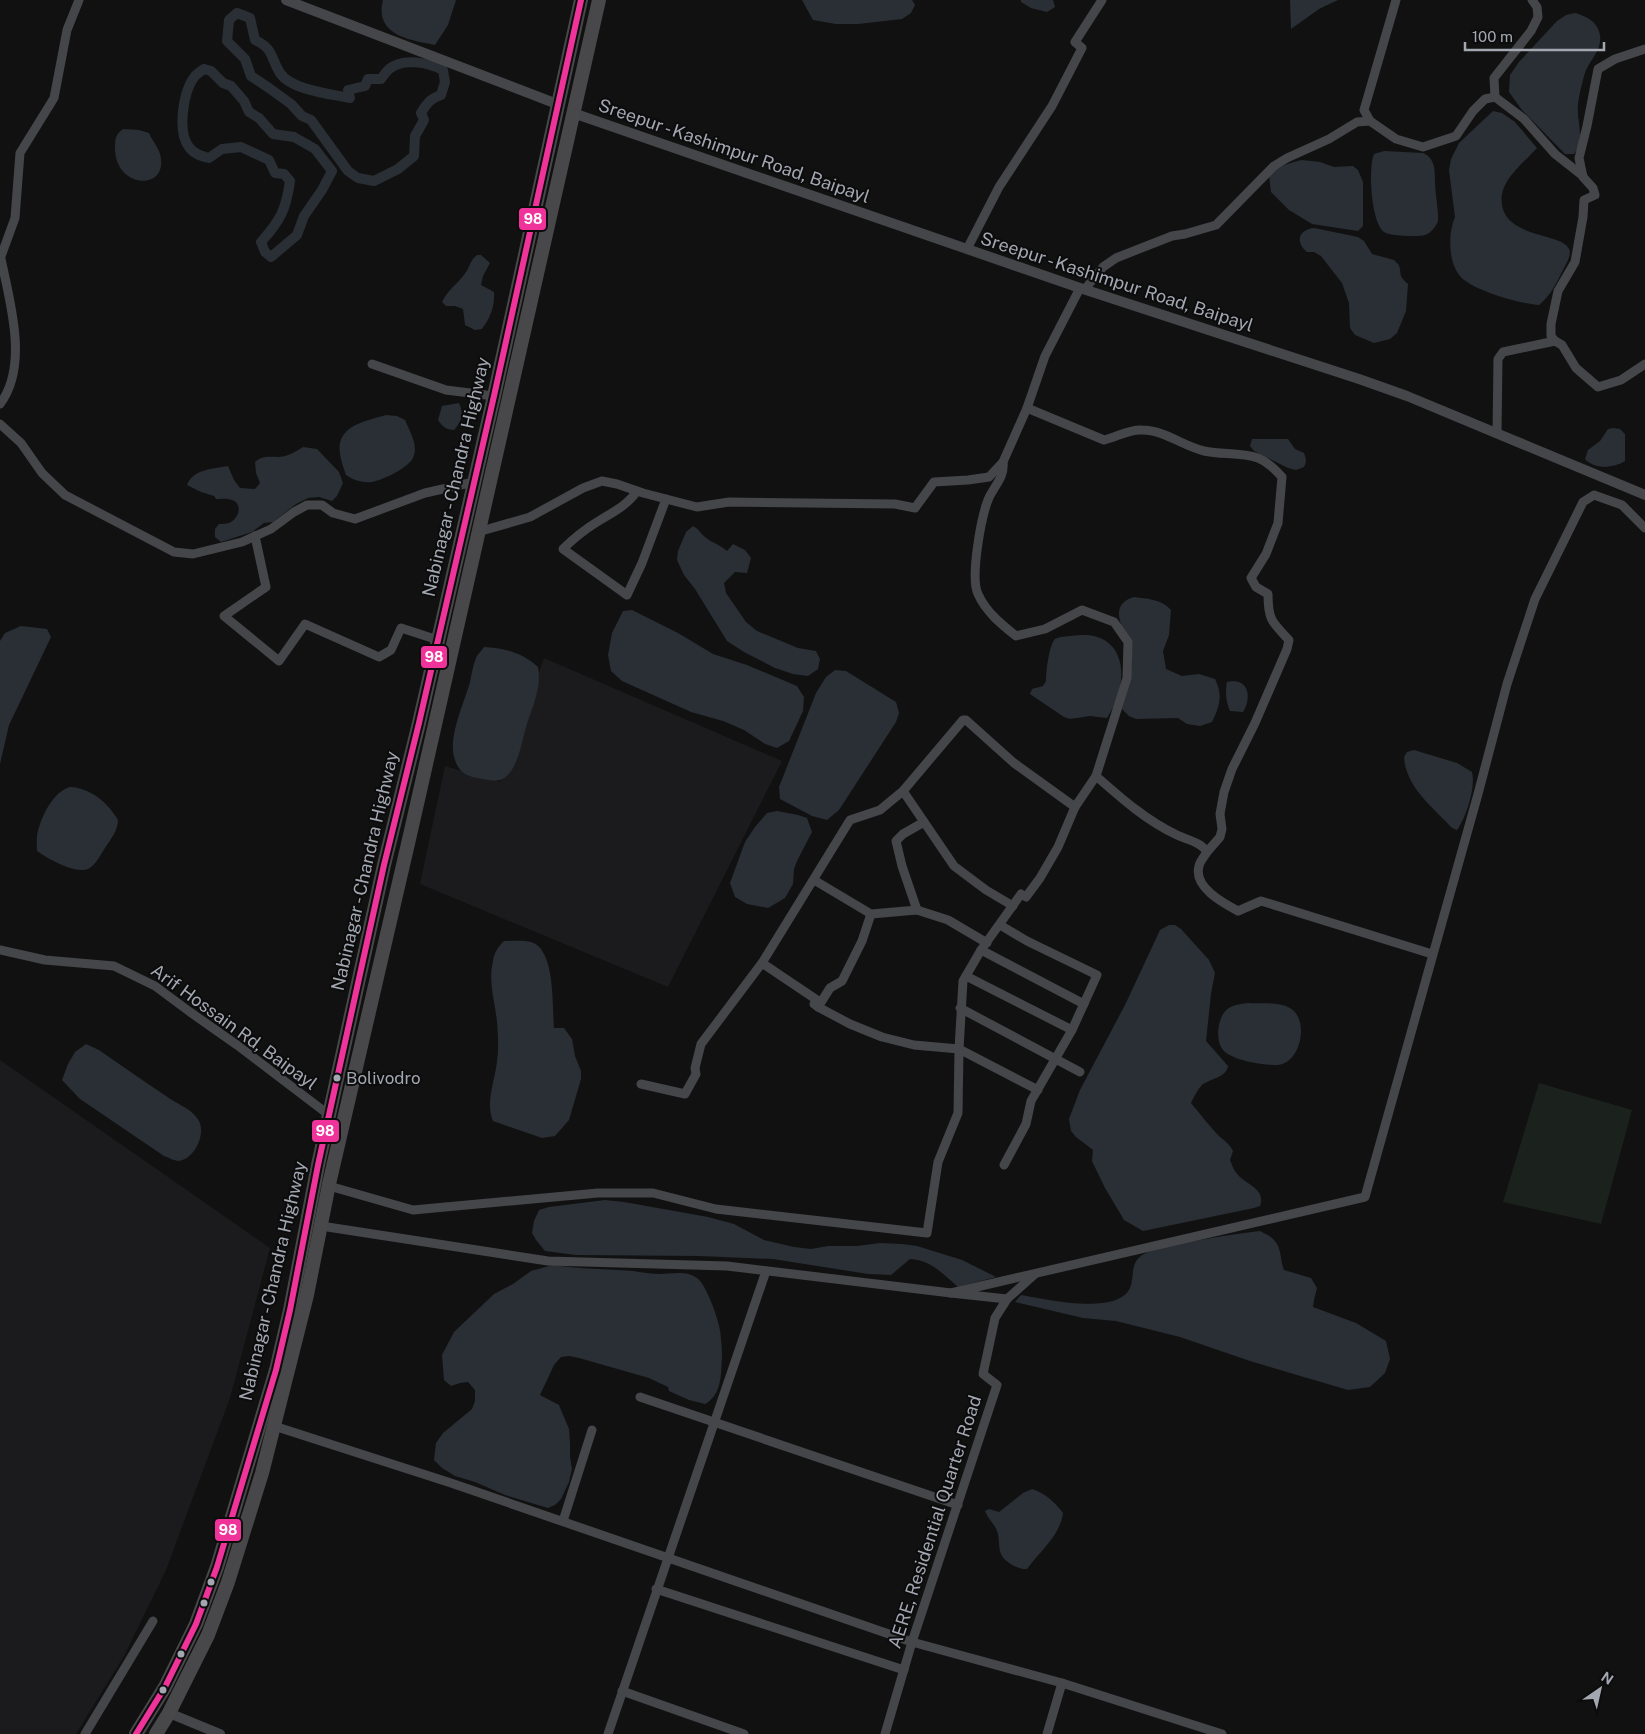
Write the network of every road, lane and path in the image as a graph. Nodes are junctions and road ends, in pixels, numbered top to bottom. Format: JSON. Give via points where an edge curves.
{"nodes":[{"id":1,"x":79,"y":0,"type":"edge"},
{"id":2,"x":286,"y":0,"type":"edge"},
{"id":3,"x":581,"y":0,"type":"edge"},
{"id":4,"x":599,"y":0,"type":"edge"},
{"id":5,"x":1102,"y":0,"type":"edge"},
{"id":6,"x":1396,"y":0,"type":"edge"},
{"id":7,"x":1532,"y":0,"type":"edge"},
{"id":8,"x":1645,"y":49,"type":"edge"},
{"id":9,"x":1495,"y":97,"type":"junction"},
{"id":10,"x":557,"y":104,"type":"junction"},
{"id":11,"x":573,"y":113,"type":"junction"},
{"id":12,"x":1370,"y":121,"type":"junction"},
{"id":13,"x":1583,"y":176,"type":"junction"},
{"id":14,"x":966,"y":249,"type":"junction"},
{"id":15,"x":0,"y":259,"type":"edge"},
{"id":16,"x":1083,"y":289,"type":"junction"},
{"id":17,"x":1555,"y":341,"type":"junction"},
{"id":18,"x":372,"y":364,"type":"dead end"},
{"id":19,"x":1645,"y":364,"type":"edge"},
{"id":20,"x":494,"y":396,"type":"junction"},
{"id":21,"x":0,"y":404,"type":"edge"},
{"id":22,"x":1027,"y":408,"type":"junction"},
{"id":23,"x":0,"y":424,"type":"edge"},
{"id":24,"x":1496,"y":433,"type":"junction"},
{"id":25,"x":1002,"y":462,"type":"junction"},
{"id":26,"x":474,"y":482,"type":"junction"},
{"id":27,"x":636,"y":491,"type":"junction"},
{"id":28,"x":1645,"y":495,"type":"edge"},
{"id":29,"x":666,"y":499,"type":"junction"},
{"id":30,"x":1645,"y":528,"type":"edge"},
{"id":31,"x":478,"y":532,"type":"junction"},
{"id":32,"x":254,"y":536,"type":"junction"},
{"id":33,"x":438,"y":640,"type":"junction"},
{"id":34,"x":1096,"y":776,"type":"junction"},
{"id":35,"x":902,"y":791,"type":"junction"},
{"id":36,"x":1075,"y":807,"type":"junction"},
{"id":37,"x":924,"y":822,"type":"junction"},
{"id":38,"x":1207,"y":852,"type":"junction"},
{"id":39,"x":814,"y":880,"type":"junction"},
{"id":40,"x":1013,"y":906,"type":"junction"},
{"id":41,"x":917,"y":910,"type":"junction"},
{"id":42,"x":871,"y":914,"type":"junction"},
{"id":43,"x":1000,"y":925,"type":"junction"},
{"id":44,"x":984,"y":947,"type":"junction"},
{"id":45,"x":0,"y":950,"type":"edge"},
{"id":46,"x":1432,"y":954,"type":"junction"},
{"id":47,"x":762,"y":963,"type":"junction"},
{"id":48,"x":966,"y":976,"type":"junction"},
{"id":49,"x":1084,"y":1004,"type":"junction"},
{"id":50,"x":818,"y":1008,"type":"junction"},
{"id":51,"x":960,"y":1008,"type":"junction"},
{"id":52,"x":1072,"y":1030,"type":"junction"},
{"id":53,"x":959,"y":1049,"type":"junction"},
{"id":54,"x":1057,"y":1059,"type":"junction"},
{"id":55,"x":1080,"y":1072,"type":"dead end"},
{"id":56,"x":641,"y":1084,"type":"dead end"},
{"id":57,"x":1038,"y":1090,"type":"junction"},
{"id":58,"x":329,"y":1116,"type":"junction"},
{"id":59,"x":1004,"y":1165,"type":"dead end"},
{"id":60,"x":329,"y":1186,"type":"junction"},
{"id":61,"x":321,"y":1226,"type":"junction"},
{"id":62,"x":766,"y":1271,"type":"junction"},
{"id":63,"x":1036,"y":1273,"type":"junction"},
{"id":64,"x":951,"y":1293,"type":"junction"},
{"id":65,"x":1007,"y":1299,"type":"junction"},
{"id":66,"x":640,"y":1397,"type":"dead end"},
{"id":67,"x":715,"y":1424,"type":"junction"},
{"id":68,"x":274,"y":1426,"type":"junction"},
{"id":69,"x":592,"y":1430,"type":"dead end"},
{"id":70,"x":958,"y":1505,"type":"junction"},
{"id":71,"x":564,"y":1522,"type":"junction"},
{"id":72,"x":667,"y":1557,"type":"junction"},
{"id":73,"x":656,"y":1589,"type":"junction"},
{"id":74,"x":153,"y":1621,"type":"dead end"},
{"id":75,"x":912,"y":1642,"type":"junction"},
{"id":76,"x":904,"y":1670,"type":"junction"},
{"id":77,"x":1062,"y":1683,"type":"junction"},
{"id":78,"x":622,"y":1691,"type":"junction"},
{"id":79,"x":169,"y":1713,"type":"junction"},
{"id":80,"x":1198,"y":1731,"type":"edge"},
{"id":81,"x":887,"y":1733,"type":"edge"},
{"id":82,"x":85,"y":1734,"type":"edge"},
{"id":83,"x":136,"y":1734,"type":"edge"},
{"id":84,"x":156,"y":1734,"type":"edge"},
{"id":85,"x":220,"y":1734,"type":"edge"},
{"id":86,"x":608,"y":1734,"type":"edge"},
{"id":87,"x":744,"y":1734,"type":"edge"},
{"id":88,"x":1047,"y":1734,"type":"edge"},
{"id":89,"x":1222,"y":1734,"type":"edge"}],
"edges":[{"from":1,"to":15,"type":"street","via":[[66,30],[54,98],[20,153],[15,218]]},
{"from":2,"to":10,"type":"street"},
{"from":3,"to":10,"type":"highway","name":"Nabinagar - Chandra Highway"},
{"from":4,"to":11,"type":"highway","name":"Nabinagar - Chandra Highway"},
{"from":5,"to":14,"type":"street","via":[[1075,42],[1082,48],[1052,106],[999,187]]},
{"from":6,"to":12,"type":"street","via":[[1364,110]]},
{"from":7,"to":9,"type":"street","via":[[1538,17],[1531,31],[1494,78]]},
{"from":8,"to":13,"type":"street","via":[[1615,59],[1598,69],[1579,158]]},
{"from":9,"to":12,"type":"street","via":[[1485,99],[1456,136],[1423,147],[1396,139]]},
{"from":9,"to":13,"type":"street","via":[[1524,119],[1555,154]]},
{"from":10,"to":20,"type":"highway","name":"Nabinagar - Chandra Highway"},
{"from":11,"to":14,"type":"street","name":"Sreepur - Kashimpur Road, Baipayl"},
{"from":11,"to":31,"type":"highway","name":"Nabinagar - Chandra Highway"},
{"from":12,"to":16,"type":"street","via":[[1357,122],[1274,166],[1216,224],[1172,236],[1116,258]]},
{"from":13,"to":17,"type":"street","via":[[1595,195],[1584,200],[1575,262],[1558,291],[1551,324],[1551,336]]},
{"from":14,"to":16,"type":"street","name":"Sreepur - Kashimpur Road, Baipayl"},
{"from":15,"to":21,"type":"street","via":[[14,325],[14,372]]},
{"from":16,"to":22,"type":"street","via":[[1046,356]]},
{"from":16,"to":24,"type":"street","name":"Sreepur - Kashimpur Road, Baipayl","via":[[1359,379]]},
{"from":17,"to":19,"type":"street","via":[[1576,368],[1598,386],[1621,380]]},
{"from":17,"to":24,"type":"street","via":[[1503,352],[1498,359]]},
{"from":18,"to":20,"type":"street","via":[[446,390]]},
{"from":20,"to":26,"type":"highway","name":"Nabinagar - Chandra Highway"},
{"from":22,"to":25,"type":"street"},
{"from":22,"to":38,"type":"street","via":[[1104,440],[1132,430],[1153,431],[1204,451],[1258,458],[1282,477],[1278,523],[1266,554],[1251,578],[1256,587],[1268,594],[1272,623],[1289,640],[1259,715],[1232,769],[1220,814],[1220,837]]},
{"from":23,"to":32,"type":"street","via":[[65,496],[174,552],[193,554]]},
{"from":24,"to":28,"type":"street","name":"Sreepur - Kashimpur Road, Baipayl"},
{"from":25,"to":29,"type":"street","via":[[989,477],[934,482],[915,508],[896,504],[773,502],[729,502],[697,507]]},
{"from":25,"to":34,"type":"street","via":[[1003,473],[988,500],[976,548],[976,593],[996,620],[1016,636],[1045,629],[1082,610],[1114,622],[1128,642],[1127,678]]},
{"from":26,"to":32,"type":"street","via":[[425,494],[355,519],[332,513],[322,504],[307,505],[271,529]]},
{"from":26,"to":33,"type":"highway","name":"Nabinagar - Chandra Highway"},
{"from":27,"to":29,"type":"street"},
{"from":27,"to":29,"type":"street","via":[[616,511],[585,530],[563,549],[626,595]]},
{"from":27,"to":31,"type":"street","via":[[602,482],[583,488],[530,517]]},
{"from":30,"to":46,"type":"street","via":[[1622,504],[1594,495],[1583,502],[1535,599],[1507,684]]},
{"from":31,"to":60,"type":"highway","name":"Nabinagar - Chandra Highway"},
{"from":32,"to":33,"type":"street","via":[[266,588],[224,616],[279,661],[305,624],[379,657],[391,650],[401,628]]},
{"from":33,"to":58,"type":"highway","name":"Nabinagar - Chandra Highway"},
{"from":34,"to":36,"type":"street"},
{"from":34,"to":38,"type":"street","via":[[1145,817],[1204,846]]},
{"from":35,"to":36,"type":"street","via":[[966,720],[1014,763]]},
{"from":35,"to":37,"type":"street"},
{"from":35,"to":39,"type":"street","via":[[880,810],[850,820]]},
{"from":36,"to":40,"type":"street","via":[[1040,878],[1026,896],[1021,894]]},
{"from":37,"to":40,"type":"street","via":[[954,866]]},
{"from":37,"to":41,"type":"street","via":[[896,841]]},
{"from":38,"to":46,"type":"street","via":[[1199,866],[1201,883],[1238,911],[1261,901]]},
{"from":39,"to":42,"type":"street"},
{"from":39,"to":47,"type":"street"},
{"from":40,"to":43,"type":"street"},
{"from":41,"to":42,"type":"street"},
{"from":41,"to":44,"type":"street","via":[[948,920]]},
{"from":42,"to":50,"type":"street","via":[[842,981],[830,988]]},
{"from":43,"to":44,"type":"street"},
{"from":43,"to":49,"type":"street","via":[[1097,976]]},
{"from":44,"to":48,"type":"street"},
{"from":44,"to":49,"type":"street"},
{"from":45,"to":58,"type":"street","name":"Arif Hossain Rd, Baipayl","via":[[45,960],[114,966],[155,986]]},
{"from":46,"to":63,"type":"street","name":"AERE, Residential Quarter Road","via":[[1365,1197]]},
{"from":47,"to":50,"type":"street","via":[[817,1000],[814,1004]]},
{"from":47,"to":56,"type":"street","via":[[701,1044],[696,1074],[686,1094]]},
{"from":48,"to":51,"type":"street"},
{"from":48,"to":52,"type":"street"},
{"from":49,"to":52,"type":"street"},
{"from":50,"to":53,"type":"street","via":[[882,1038]]},
{"from":51,"to":53,"type":"street"},
{"from":51,"to":54,"type":"street"},
{"from":52,"to":54,"type":"street"},
{"from":53,"to":57,"type":"street"},
{"from":53,"to":60,"type":"street","via":[[958,1113],[938,1162],[927,1233],[716,1208],[653,1193],[598,1193],[413,1210]]},
{"from":54,"to":55,"type":"street"},
{"from":54,"to":57,"type":"street"},
{"from":57,"to":59,"type":"street","via":[[1031,1101],[1026,1124]]},
{"from":58,"to":83,"type":"highway","name":"Nabinagar - Chandra Highway","via":[[276,1370],[217,1567],[196,1624]]},
{"from":60,"to":61,"type":"highway","name":"Nabinagar - Chandra Highway"},
{"from":61,"to":62,"type":"street","via":[[548,1260],[727,1266]]},
{"from":61,"to":68,"type":"highway","name":"Nabinagar - Chandra Highway"},
{"from":62,"to":64,"type":"street"},
{"from":62,"to":67,"type":"street"},
{"from":63,"to":64,"type":"street","name":"AERE, Residential Quarter Road"},
{"from":63,"to":65,"type":"street","name":"AERE, Residential Quarter Road"},
{"from":64,"to":65,"type":"street"},
{"from":65,"to":70,"type":"street","name":"AERE, Residential Quarter Road","via":[[995,1318],[983,1374],[998,1384]]},
{"from":66,"to":67,"type":"street"},
{"from":67,"to":70,"type":"street"},
{"from":67,"to":72,"type":"street"},
{"from":68,"to":71,"type":"street"},
{"from":68,"to":79,"type":"highway","name":"Nabinagar - Chandra Highway","via":[[228,1582],[208,1635]]},
{"from":69,"to":71,"type":"street"},
{"from":70,"to":75,"type":"street","name":"AERE, Residential Quarter Road"},
{"from":71,"to":72,"type":"street"},
{"from":72,"to":73,"type":"street"},
{"from":72,"to":75,"type":"street"},
{"from":73,"to":76,"type":"street"},
{"from":73,"to":78,"type":"street"},
{"from":74,"to":82,"type":"street"},
{"from":75,"to":76,"type":"street","name":"AERE, Residential Quarter Road"},
{"from":75,"to":77,"type":"street"},
{"from":76,"to":81,"type":"street","name":"AERE, Residential Quarter Road"},
{"from":77,"to":80,"type":"street"},
{"from":77,"to":88,"type":"street"},
{"from":78,"to":86,"type":"street"},
{"from":78,"to":87,"type":"street"},
{"from":79,"to":84,"type":"highway","name":"Nabinagar - Chandra Highway"},
{"from":79,"to":85,"type":"street"},
{"from":80,"to":89,"type":"street"}]}
